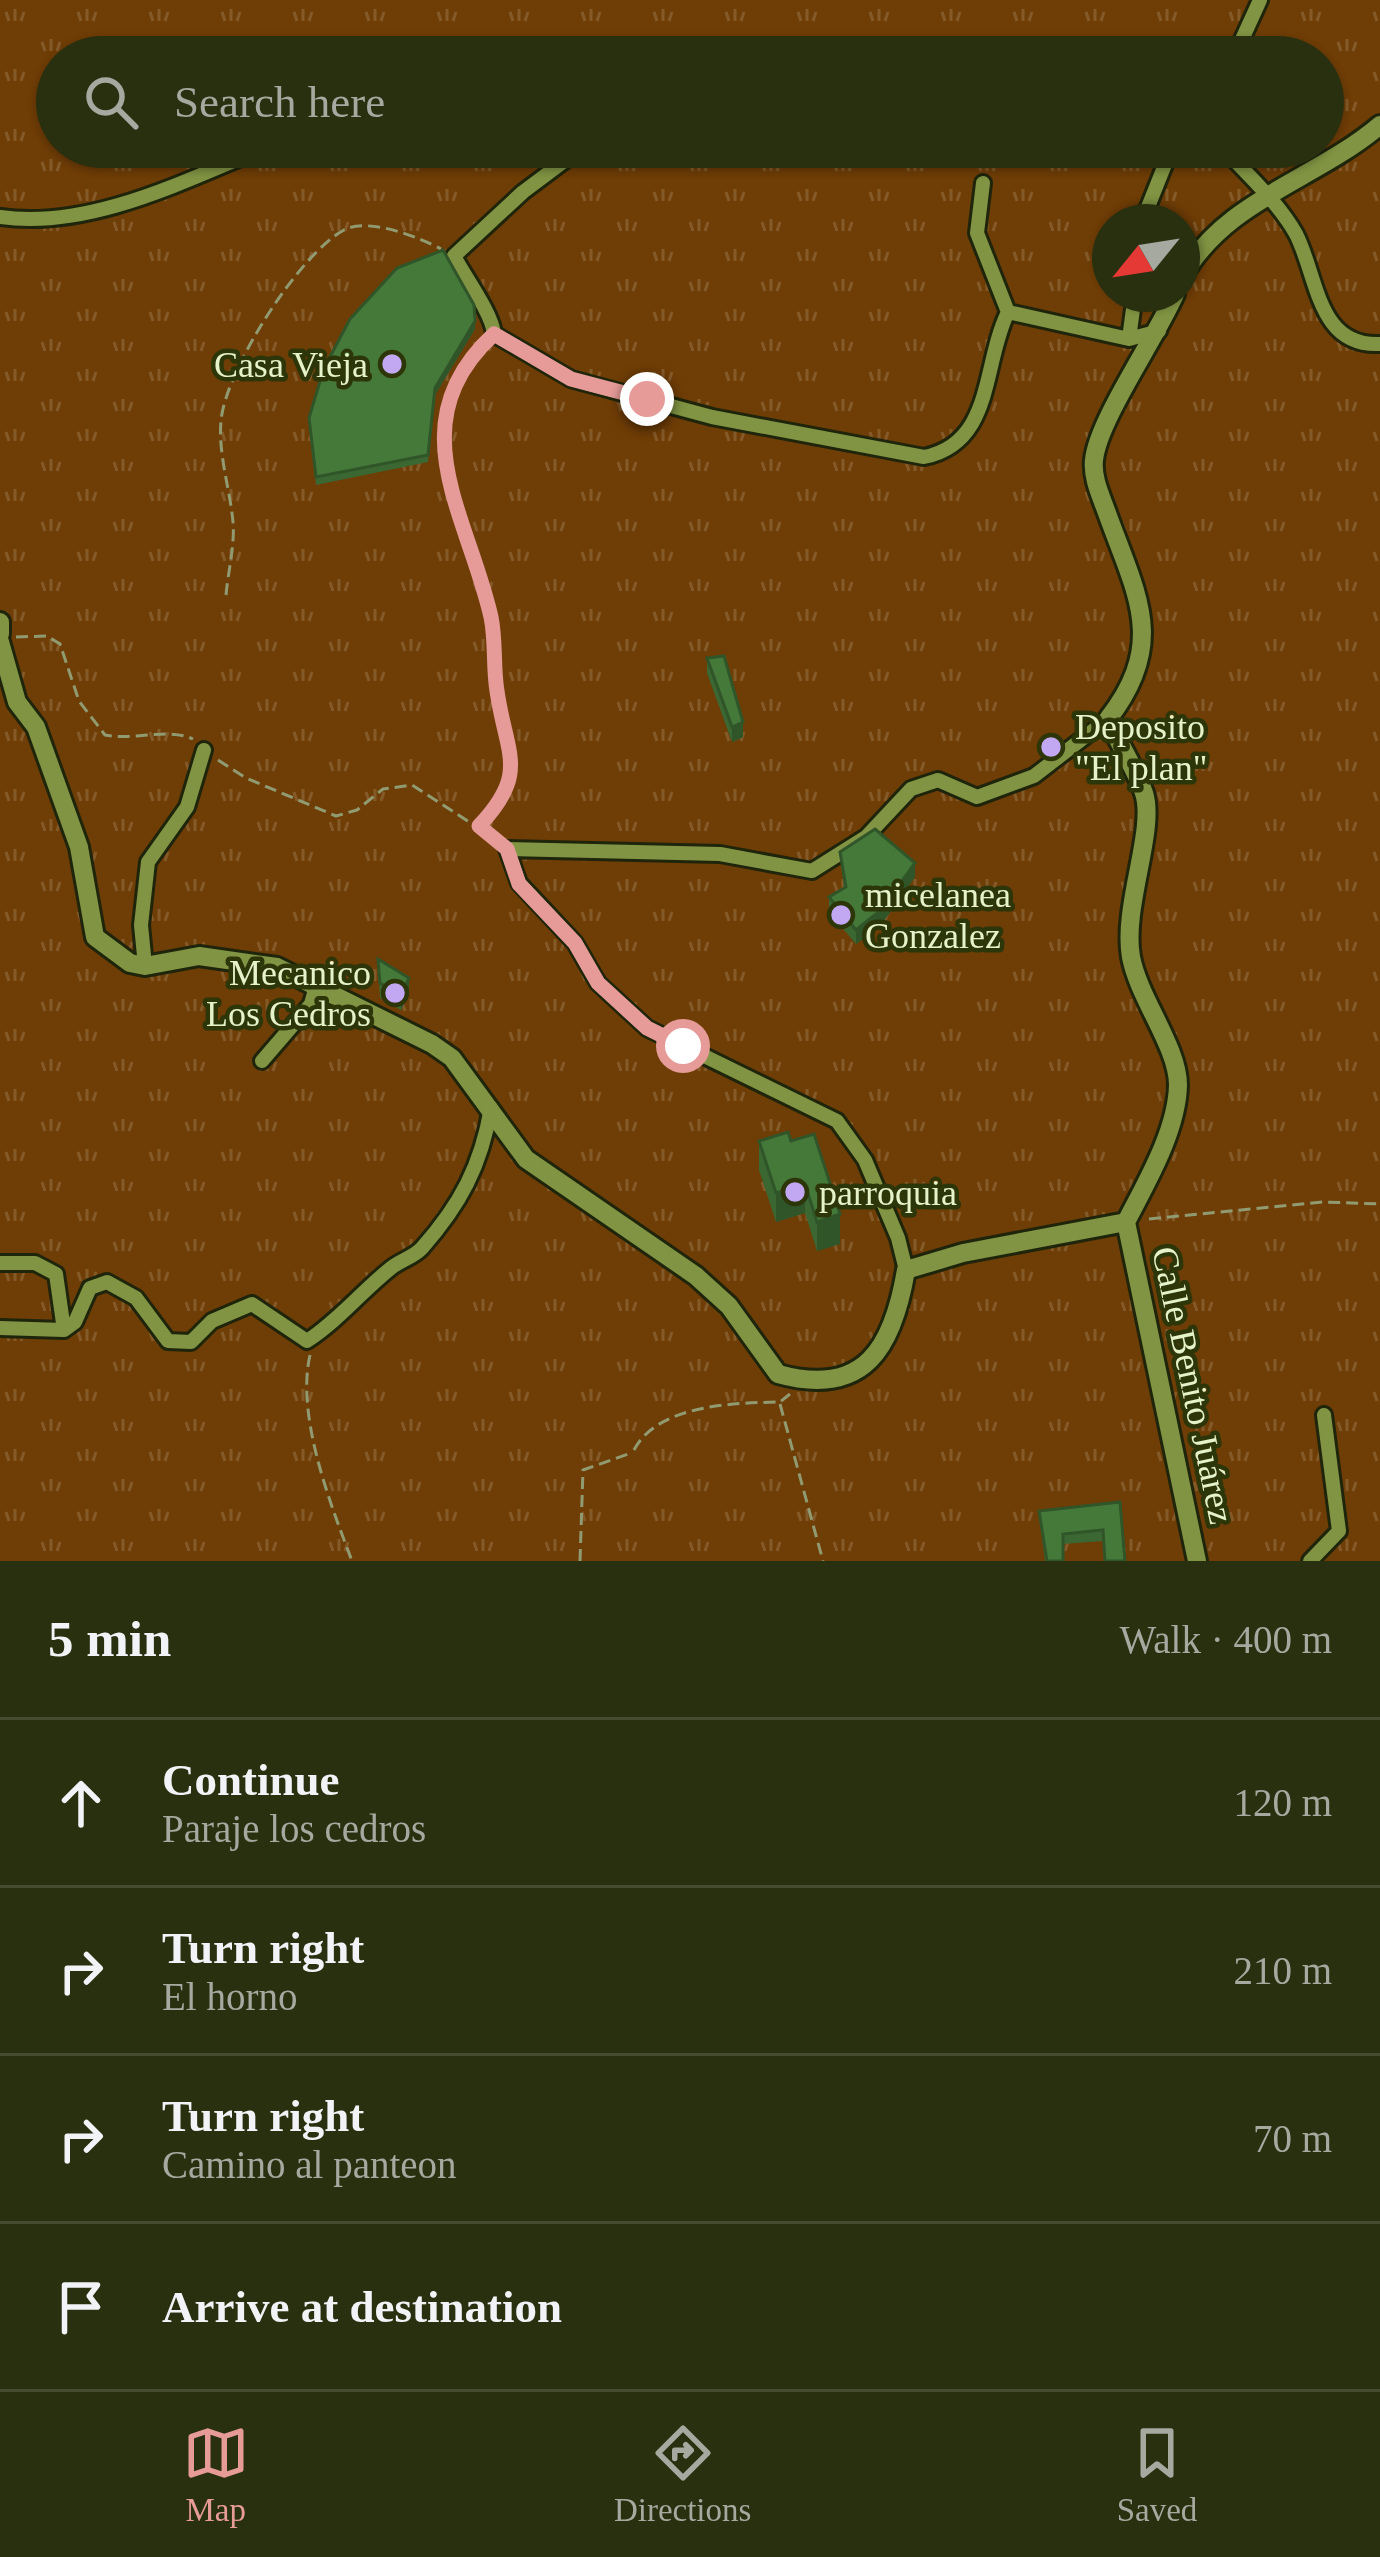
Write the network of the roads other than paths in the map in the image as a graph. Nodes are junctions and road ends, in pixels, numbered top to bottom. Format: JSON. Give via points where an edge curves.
{"nodes":[{"id":1,"x":1260,"y":0,"type":"edge"},
{"id":2,"x":1244,"y":36,"type":"edge"},
{"id":3,"x":1380,"y":125,"type":"edge"},
{"id":4,"x":1344,"y":148,"type":"edge"},
{"id":5,"x":213,"y":168,"type":"edge"},
{"id":6,"x":555,"y":168,"type":"edge"},
{"id":7,"x":1164,"y":168,"type":"edge"},
{"id":8,"x":1242,"y":168,"type":"edge"},
{"id":9,"x":1312,"y":168,"type":"edge"},
{"id":10,"x":983,"y":183,"type":"dead end"},
{"id":11,"x":1268,"y":196,"type":"junction"},
{"id":12,"x":1149,"y":204,"type":"edge"},
{"id":13,"x":0,"y":217,"type":"edge"},
{"id":14,"x":1200,"y":254,"type":"edge"},
{"id":15,"x":1008,"y":312,"type":"junction"},
{"id":16,"x":1133,"y":312,"type":"edge"},
{"id":17,"x":1167,"y":312,"type":"edge"},
{"id":18,"x":1159,"y":331,"type":"junction"},
{"id":19,"x":1129,"y":339,"type":"junction"},
{"id":20,"x":1380,"y":344,"type":"edge"},
{"id":21,"x":0,"y":632,"type":"edge"},
{"id":22,"x":1108,"y":719,"type":"junction"},
{"id":23,"x":204,"y":750,"type":"road end"},
{"id":24,"x":145,"y":966,"type":"junction"},
{"id":25,"x":318,"y":982,"type":"junction"},
{"id":26,"x":262,"y":1060,"type":"dead end"},
{"id":27,"x":491,"y":1108,"type":"junction"},
{"id":28,"x":1126,"y":1222,"type":"junction"},
{"id":29,"x":0,"y":1263,"type":"edge"},
{"id":30,"x":906,"y":1270,"type":"junction"},
{"id":31,"x":0,"y":1328,"type":"edge"},
{"id":32,"x":64,"y":1330,"type":"junction"},
{"id":33,"x":1324,"y":1415,"type":"dead end"},
{"id":34,"x":1196,"y":1561,"type":"edge"},
{"id":35,"x":1310,"y":1561,"type":"edge"}],
"edges":[{"from":1,"to":2,"type":"street"},
{"from":3,"to":4,"type":"main road"},
{"from":5,"to":13,"type":"street","via":[[118,205]]},
{"from":6,"to":15,"type":"street","via":[[454,256],[494,334],[571,379],[712,417],[924,457],[946,452],[975,425]]},
{"from":7,"to":12,"type":"street"},
{"from":8,"to":11,"type":"street"},
{"from":9,"to":11,"type":"main road"},
{"from":10,"to":15,"type":"street","via":[[977,233]]},
{"from":11,"to":14,"type":"main road","via":[[1239,210]]},
{"from":11,"to":20,"type":"street","via":[[1296,235],[1333,325],[1350,341]]},
{"from":15,"to":19,"type":"street"},
{"from":16,"to":19,"type":"street"},
{"from":17,"to":18,"type":"main road"},
{"from":18,"to":19,"type":"street"},
{"from":18,"to":22,"type":"main road","via":[[1112,411],[1093,466],[1146,638],[1128,694]]},
{"from":21,"to":24,"type":"main road","via":[[17,702],[36,728],[80,847],[94,937]]},
{"from":22,"to":28,"type":"main road","via":[[1144,794],[1130,954],[1178,1084]]},
{"from":22,"to":30,"type":"street","via":[[1034,776],[992,792],[977,797],[938,780],[910,789],[866,837],[812,872],[720,854],[507,849],[519,884],[575,943],[598,983],[647,1028],[837,1121],[865,1160]]},
{"from":23,"to":24,"type":"street","via":[[187,807],[148,862]]},
{"from":24,"to":25,"type":"main road","via":[[237,958]]},
{"from":25,"to":26,"type":"street","via":[[311,1004]]},
{"from":25,"to":27,"type":"main road","via":[[452,1058]]},
{"from":27,"to":30,"type":"main road","via":[[526,1159],[729,1306],[778,1374],[805,1382],[856,1373],[875,1356],[899,1310]]},
{"from":27,"to":32,"type":"street","via":[[473,1181],[452,1215],[307,1342],[251,1304],[212,1321],[191,1342],[168,1341],[136,1298],[106,1282],[90,1288]]},
{"from":28,"to":30,"type":"main road"},
{"from":28,"to":34,"type":"main road","name":"Calle Benito Juárez"},
{"from":29,"to":32,"type":"street","via":[[35,1263],[56,1274]]},
{"from":31,"to":32,"type":"street"},
{"from":33,"to":35,"type":"street","via":[[1339,1531]]}]}
